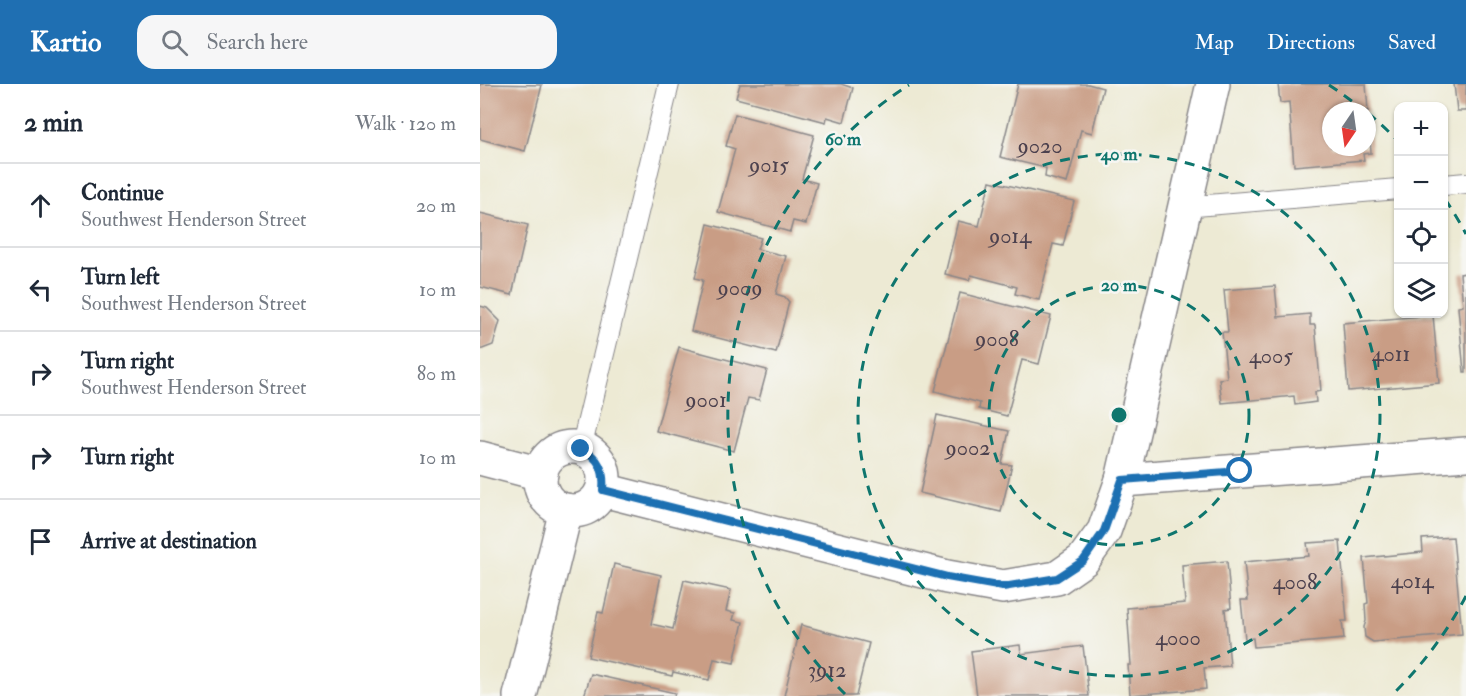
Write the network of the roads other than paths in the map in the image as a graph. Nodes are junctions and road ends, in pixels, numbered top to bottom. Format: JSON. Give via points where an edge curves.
{"nodes":[{"id":1,"x":669,"y":84,"type":"edge"},
{"id":2,"x":1213,"y":84,"type":"edge"},
{"id":3,"x":1466,"y":183,"type":"edge"},
{"id":4,"x":1448,"y":185,"type":"edge"},
{"id":5,"x":1394,"y":189,"type":"edge"},
{"id":6,"x":1184,"y":207,"type":"junction"},
{"id":7,"x":581,"y":449,"type":"junction"},
{"id":8,"x":1466,"y":454,"type":"edge"},
{"id":9,"x":480,"y":458,"type":"edge"},
{"id":10,"x":541,"y":474,"type":"junction"},
{"id":11,"x":1122,"y":480,"type":"junction"},
{"id":12,"x":603,"y":490,"type":"junction"},
{"id":13,"x":566,"y":510,"type":"junction"},
{"id":14,"x":520,"y":696,"type":"edge"}],
"edges":[{"from":1,"to":7,"type":"lane"},
{"from":2,"to":6,"type":"street"},
{"from":3,"to":4,"type":"lane"},
{"from":5,"to":6,"type":"lane"},
{"from":6,"to":11,"type":"street"},
{"from":7,"to":10,"type":"street","via":[[556,452]]},
{"from":7,"to":12,"type":"street","via":[[597,459],[602,468]]},
{"from":8,"to":11,"type":"street"},
{"from":9,"to":10,"type":"street"},
{"from":10,"to":13,"type":"street","via":[[545,496]]},
{"from":11,"to":12,"type":"street","via":[[1104,531],[1083,561],[1057,578],[1003,587],[947,577]]},
{"from":12,"to":13,"type":"street","via":[[589,507]]},
{"from":13,"to":14,"type":"street"}]}
